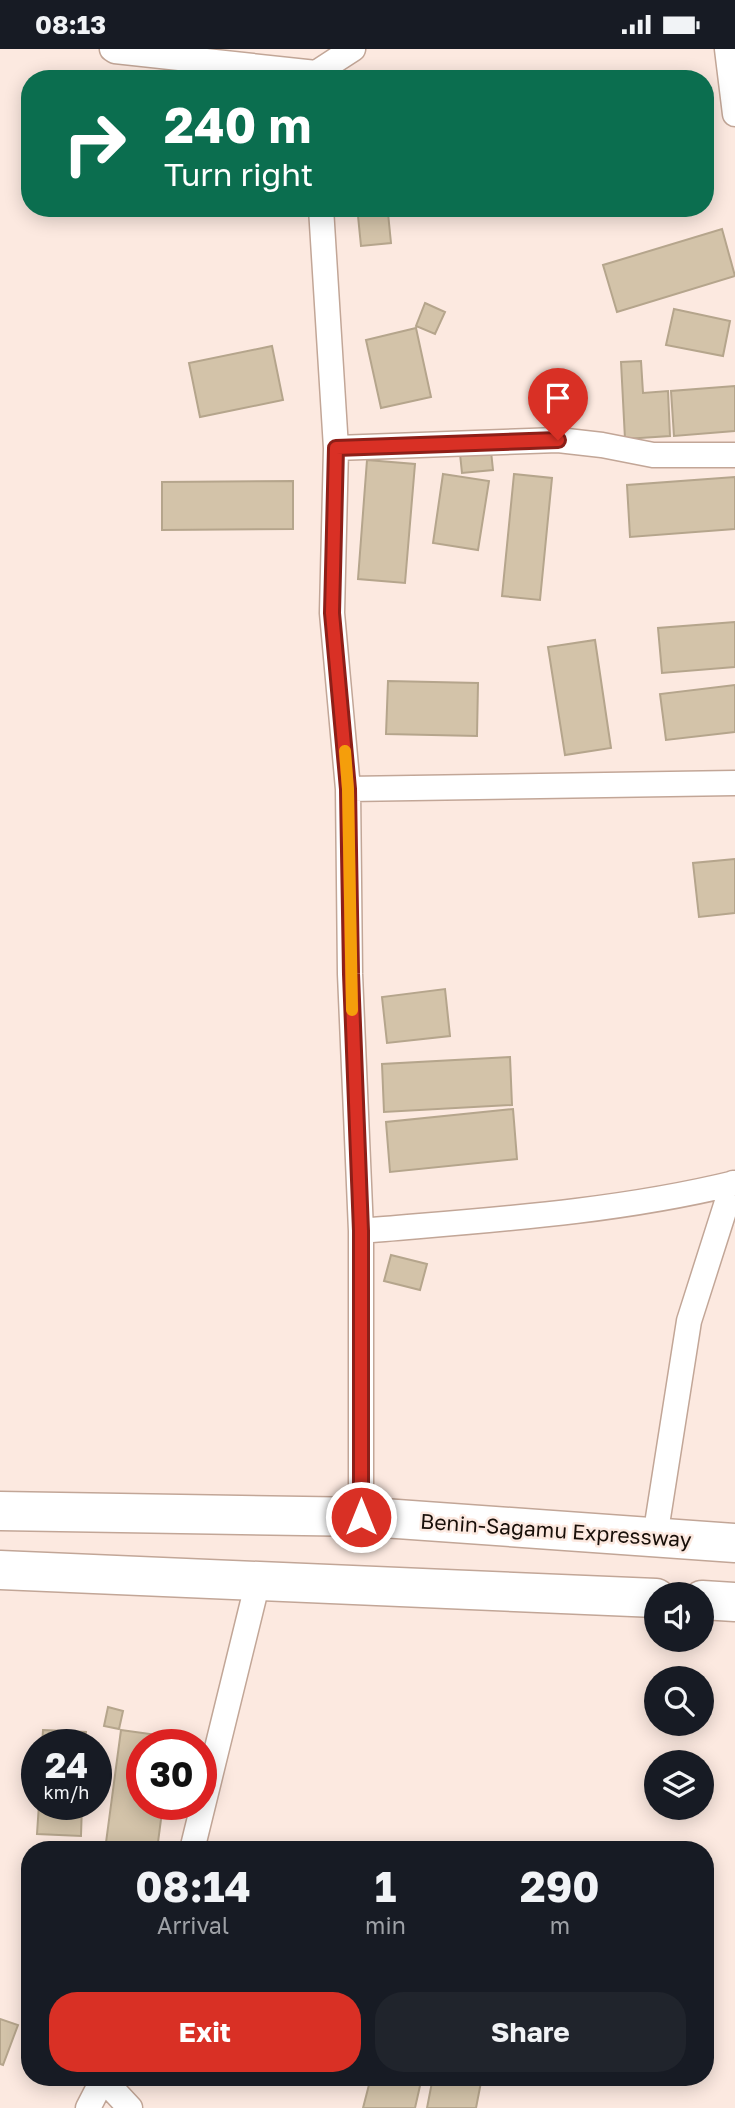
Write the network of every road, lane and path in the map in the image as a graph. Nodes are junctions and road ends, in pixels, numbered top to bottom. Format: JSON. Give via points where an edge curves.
{"nodes":[{"id":1,"x":112,"y":49,"type":"edge"},
{"id":2,"x":353,"y":49,"type":"edge"},
{"id":3,"x":727,"y":49,"type":"edge"},
{"id":4,"x":271,"y":70,"type":"edge"},
{"id":5,"x":324,"y":70,"type":"edge"},
{"id":6,"x":735,"y":114,"type":"edge"},
{"id":7,"x":322,"y":217,"type":"edge"},
{"id":8,"x":336,"y":448,"type":"junction"},
{"id":9,"x":735,"y":455,"type":"edge"},
{"id":10,"x":735,"y":783,"type":"edge"},
{"id":11,"x":348,"y":789,"type":"junction"},
{"id":12,"x":734,"y":1183,"type":"edge"},
{"id":13,"x":361,"y":1231,"type":"junction"},
{"id":14,"x":0,"y":1511,"type":"edge"},
{"id":15,"x":361,"y":1517,"type":"junction"},
{"id":16,"x":654,"y":1537,"type":"junction"},
{"id":17,"x":735,"y":1543,"type":"edge"},
{"id":18,"x":0,"y":1570,"type":"edge"},
{"id":19,"x":258,"y":1581,"type":"junction"},
{"id":20,"x":644,"y":1597,"type":"edge"},
{"id":21,"x":714,"y":1601,"type":"edge"},
{"id":22,"x":735,"y":1602,"type":"edge"},
{"id":23,"x":194,"y":1841,"type":"edge"},
{"id":24,"x":100,"y":2086,"type":"edge"},
{"id":25,"x":111,"y":2086,"type":"edge"},
{"id":26,"x":88,"y":2108,"type":"edge"},
{"id":27,"x":130,"y":2108,"type":"edge"}],
"edges":[{"from":1,"to":4,"type":"street"},
{"from":2,"to":5,"type":"street"},
{"from":3,"to":6,"type":"street"},
{"from":7,"to":8,"type":"street"},
{"from":8,"to":9,"type":"street","via":[[558,440],[653,455]]},
{"from":8,"to":11,"type":"street","via":[[332,613]]},
{"from":10,"to":11,"type":"street"},
{"from":11,"to":13,"type":"street"},
{"from":12,"to":13,"type":"street","via":[[550,1216]]},
{"from":12,"to":16,"type":"street","via":[[690,1321]]},
{"from":13,"to":15,"type":"street"},
{"from":14,"to":15,"type":"highway","name":"Benin-Sagamu Expressway"},
{"from":15,"to":16,"type":"highway","name":"Benin-Sagamu Expressway"},
{"from":16,"to":17,"type":"highway","name":"Benin-Sagamu Expressway"},
{"from":18,"to":19,"type":"highway"},
{"from":19,"to":20,"type":"highway"},
{"from":19,"to":23,"type":"street"},
{"from":21,"to":22,"type":"highway"},
{"from":24,"to":26,"type":"street"},
{"from":25,"to":27,"type":"street"}]}
